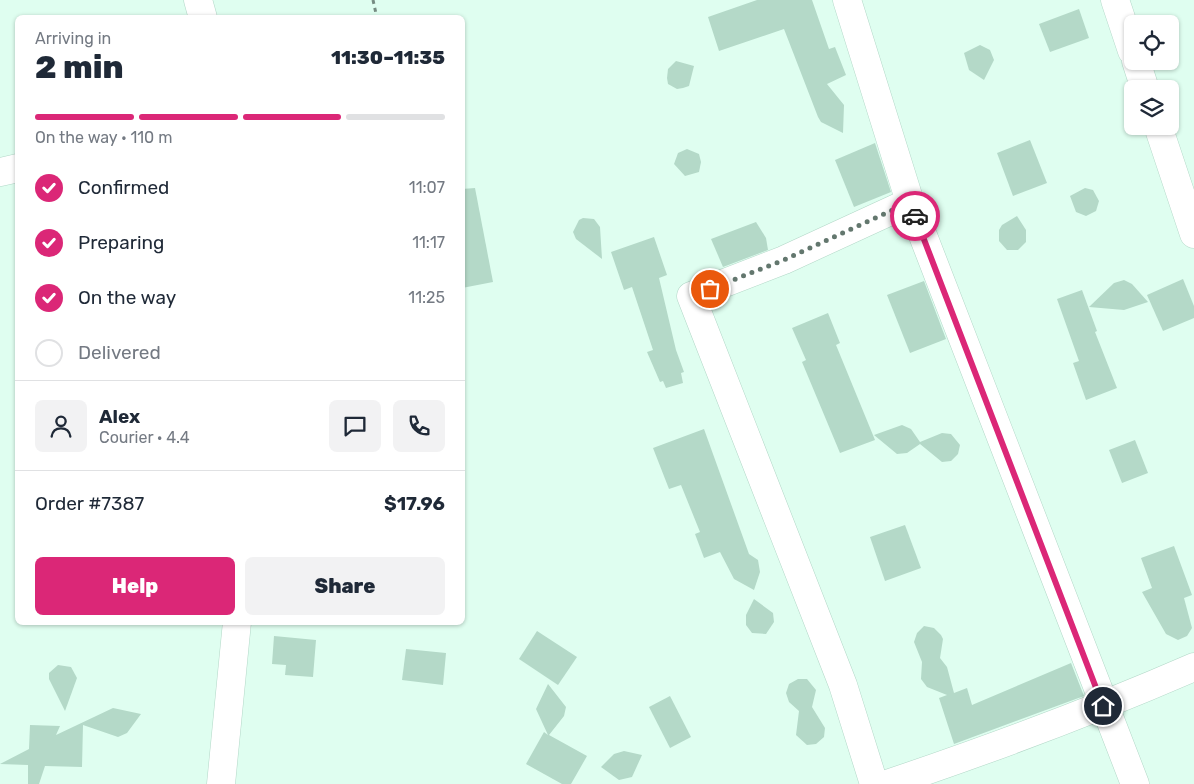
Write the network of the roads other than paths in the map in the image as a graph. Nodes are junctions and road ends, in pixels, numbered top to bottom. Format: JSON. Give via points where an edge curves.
{"nodes":[{"id":1,"x":198,"y":0,"type":"edge"},
{"id":2,"x":847,"y":0,"type":"edge"},
{"id":3,"x":1115,"y":0,"type":"edge"},
{"id":4,"x":202,"y":15,"type":"edge"},
{"id":5,"x":1124,"y":27,"type":"edge"},
{"id":6,"x":1161,"y":135,"type":"edge"},
{"id":7,"x":15,"y":169,"type":"edge"},
{"id":8,"x":0,"y":172,"type":"edge"},
{"id":9,"x":910,"y":202,"type":"junction"},
{"id":10,"x":1194,"y":234,"type":"edge"},
{"id":11,"x":237,"y":625,"type":"edge"},
{"id":12,"x":1194,"y":667,"type":"edge"},
{"id":13,"x":1103,"y":706,"type":"junction"},
{"id":14,"x":873,"y":782,"type":"edge"},
{"id":15,"x":221,"y":784,"type":"edge"},
{"id":16,"x":1135,"y":784,"type":"edge"}],
"edges":[{"from":1,"to":4,"type":"street"},
{"from":2,"to":9,"type":"street"},
{"from":3,"to":5,"type":"street"},
{"from":6,"to":10,"type":"street"},
{"from":7,"to":8,"type":"street"},
{"from":9,"to":13,"type":"street"},
{"from":9,"to":14,"type":"street","via":[[784,260],[691,296],[842,685]]},
{"from":11,"to":15,"type":"street"},
{"from":12,"to":13,"type":"street"},
{"from":13,"to":14,"type":"street","via":[[987,750]]},
{"from":13,"to":16,"type":"street"}]}
